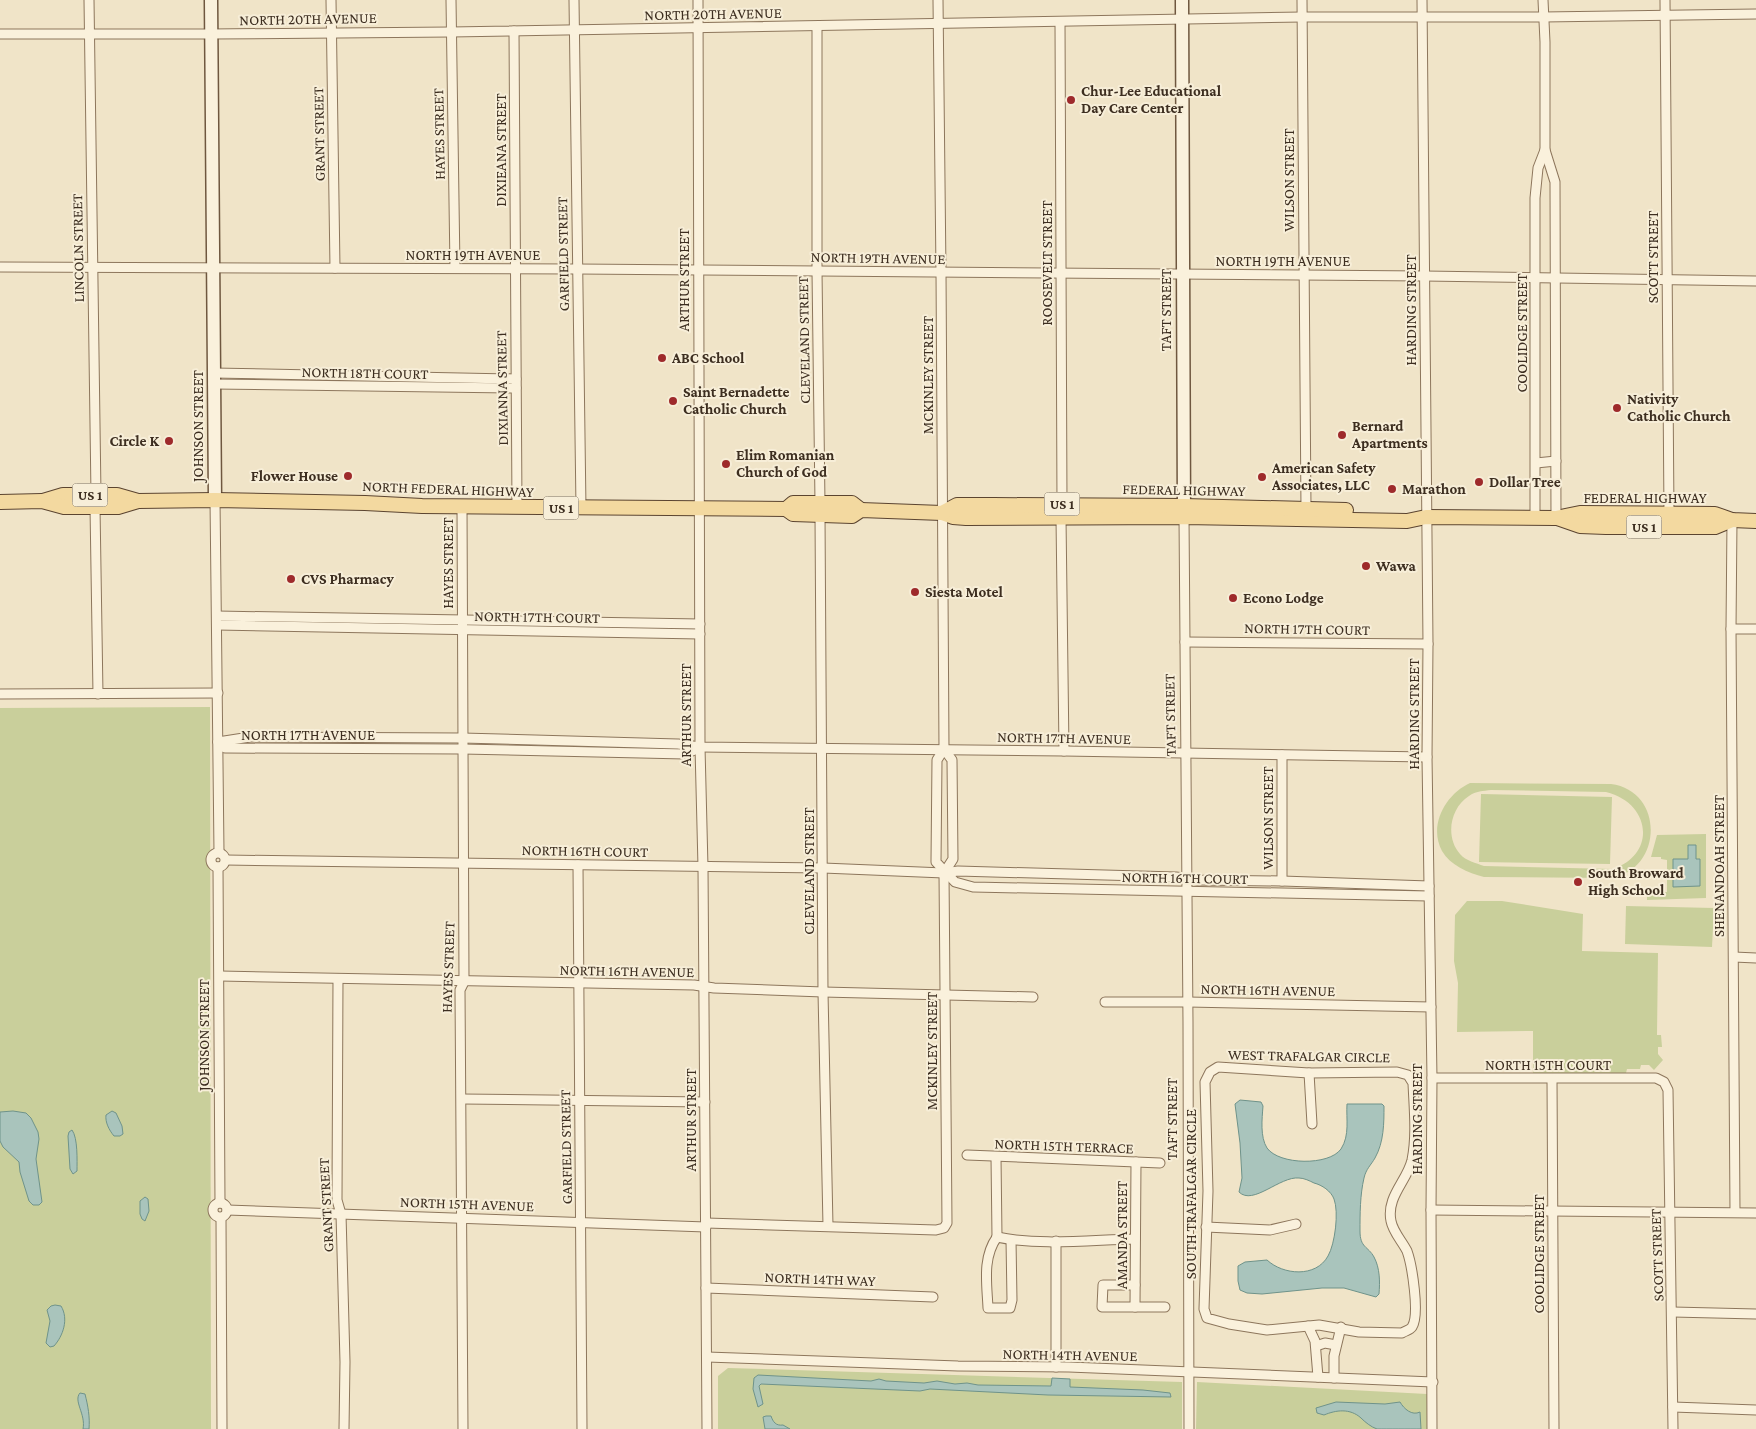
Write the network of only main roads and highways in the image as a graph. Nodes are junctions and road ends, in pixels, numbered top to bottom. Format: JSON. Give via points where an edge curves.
{"nodes":[{"id":1,"x":0,"y":502,"type":"edge"},
{"id":2,"x":786,"y":509,"type":"joint"},
{"id":3,"x":1184,"y":512,"type":"junction"},
{"id":4,"x":1426,"y":517,"type":"junction"},
{"id":5,"x":1556,"y":518,"type":"junction"},
{"id":6,"x":1732,"y":520,"type":"junction"},
{"id":7,"x":1756,"y":521,"type":"edge"}],
"edges":[{"from":1,"to":2,"type":"main road","name":"NORTH FEDERAL HIGHWAY","number":"US 1","via":[[42,501],[64,507],[95,501],[118,507],[138,501],[214,500]]},
{"from":2,"to":3,"type":"main road","name":"FEDERAL HIGHWAY","number":"US 1","via":[[793,503],[820,509],[852,503],[861,510],[942,513],[957,505],[1062,511]]},
{"from":3,"to":4,"type":"main road","name":"FEDERAL HIGHWAY","number":"US 1","via":[[1306,509],[1406,512]]},
{"from":3,"to":4,"type":"main road","name":"FEDERAL HIGHWAY","number":"US 1","via":[[1309,520],[1407,521]]},
{"from":4,"to":5,"type":"main road","name":"FEDERAL HIGHWAY","number":"US 1"},
{"from":5,"to":6,"type":"main road","name":"FEDERAL HIGHWAY","number":"US 1","via":[[1580,513],[1715,514]]},
{"from":5,"to":6,"type":"main road","name":"FEDERAL HIGHWAY","number":"US 1","via":[[1580,526],[1606,527],[1715,527]]},
{"from":6,"to":7,"type":"main road","name":"FEDERAL HIGHWAY","number":"US 1"}]}
